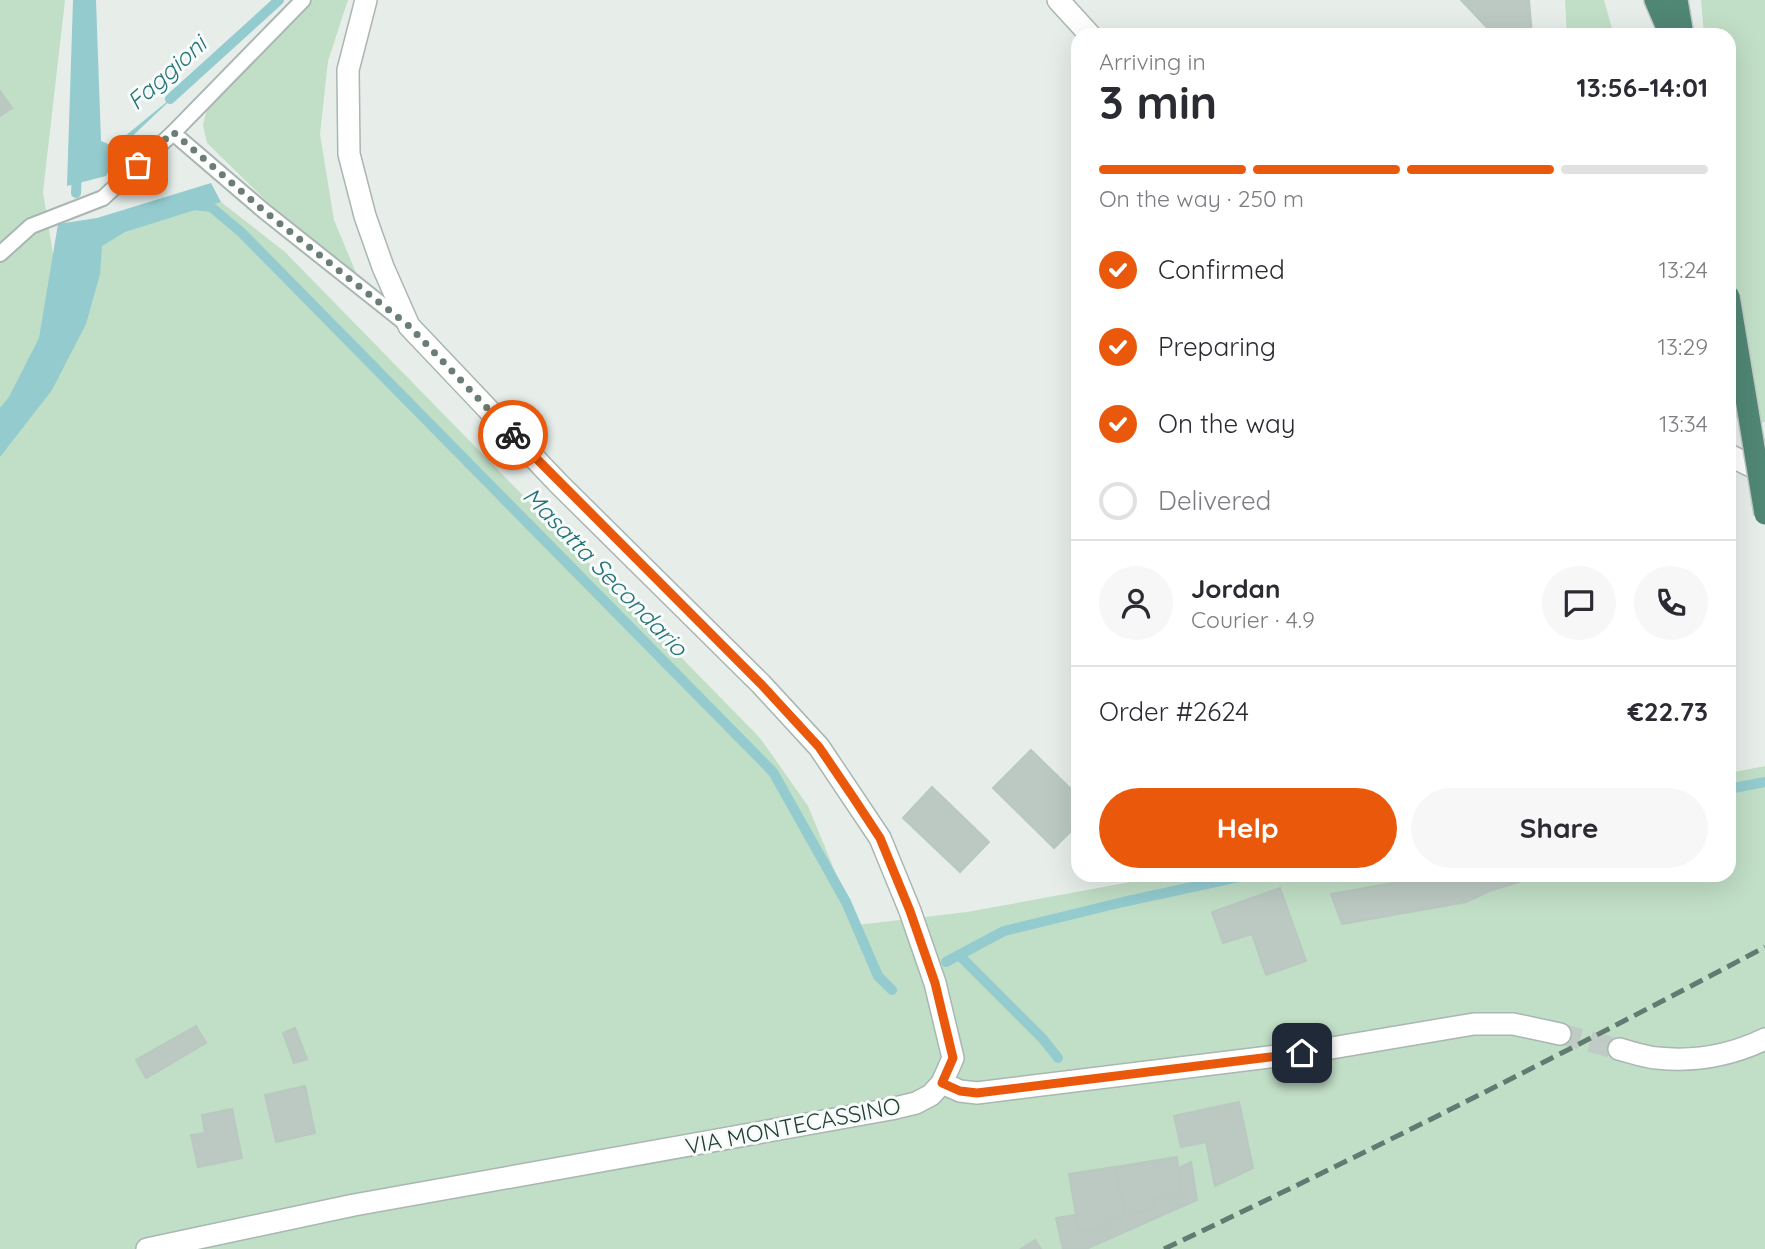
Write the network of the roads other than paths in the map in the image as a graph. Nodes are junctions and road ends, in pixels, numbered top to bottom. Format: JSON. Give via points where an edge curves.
{"nodes":[{"id":1,"x":303,"y":0,"type":"edge"},
{"id":2,"x":366,"y":0,"type":"edge"},
{"id":3,"x":1058,"y":0,"type":"edge"},
{"id":4,"x":1655,"y":0,"type":"edge"},
{"id":5,"x":1676,"y":0,"type":"edge"},
{"id":6,"x":1689,"y":0,"type":"edge"},
{"id":7,"x":1084,"y":28,"type":"edge"},
{"id":8,"x":1667,"y":28,"type":"edge"},
{"id":9,"x":1682,"y":28,"type":"edge"},
{"id":10,"x":1690,"y":28,"type":"edge"},
{"id":11,"x":173,"y":132,"type":"junction"},
{"id":12,"x":0,"y":254,"type":"edge"},
{"id":13,"x":409,"y":326,"type":"junction"},
{"id":14,"x":1736,"y":338,"type":"edge"},
{"id":15,"x":1736,"y":458,"type":"edge"},
{"id":16,"x":1765,"y":471,"type":"edge"},
{"id":17,"x":1765,"y":514,"type":"edge"},
{"id":18,"x":1560,"y":1034,"type":"tunnel mouth"},
{"id":19,"x":1765,"y":1039,"type":"edge"},
{"id":20,"x":1619,"y":1049,"type":"tunnel mouth"},
{"id":21,"x":942,"y":1083,"type":"junction"},
{"id":22,"x":147,"y":1249,"type":"edge"}],
"edges":[{"from":1,"to":11,"type":"lane"},
{"from":2,"to":13,"type":"street","via":[[348,70],[349,154],[365,216]]},
{"from":3,"to":7,"type":"street"},
{"from":4,"to":8,"type":"highway"},
{"from":5,"to":9,"type":"highway"},
{"from":6,"to":10,"type":"highway"},
{"from":11,"to":12,"type":"lane","via":[[103,198],[31,226]]},
{"from":11,"to":13,"type":"lane"},
{"from":13,"to":21,"type":"street","via":[[819,747],[880,838],[910,911],[935,983],[953,1058]]},
{"from":14,"to":17,"type":"highway","bridge":true},
{"from":15,"to":16,"type":"street"},
{"from":18,"to":21,"type":"street","via":[[1513,1024],[1474,1024],[1302,1053],[977,1093]]},
{"from":19,"to":20,"type":"street","via":[[1742,1050],[1701,1058],[1656,1058]]},
{"from":21,"to":22,"type":"street","name":"VIA MONTECASSINO","via":[[931,1096],[891,1109],[354,1205]]}]}
